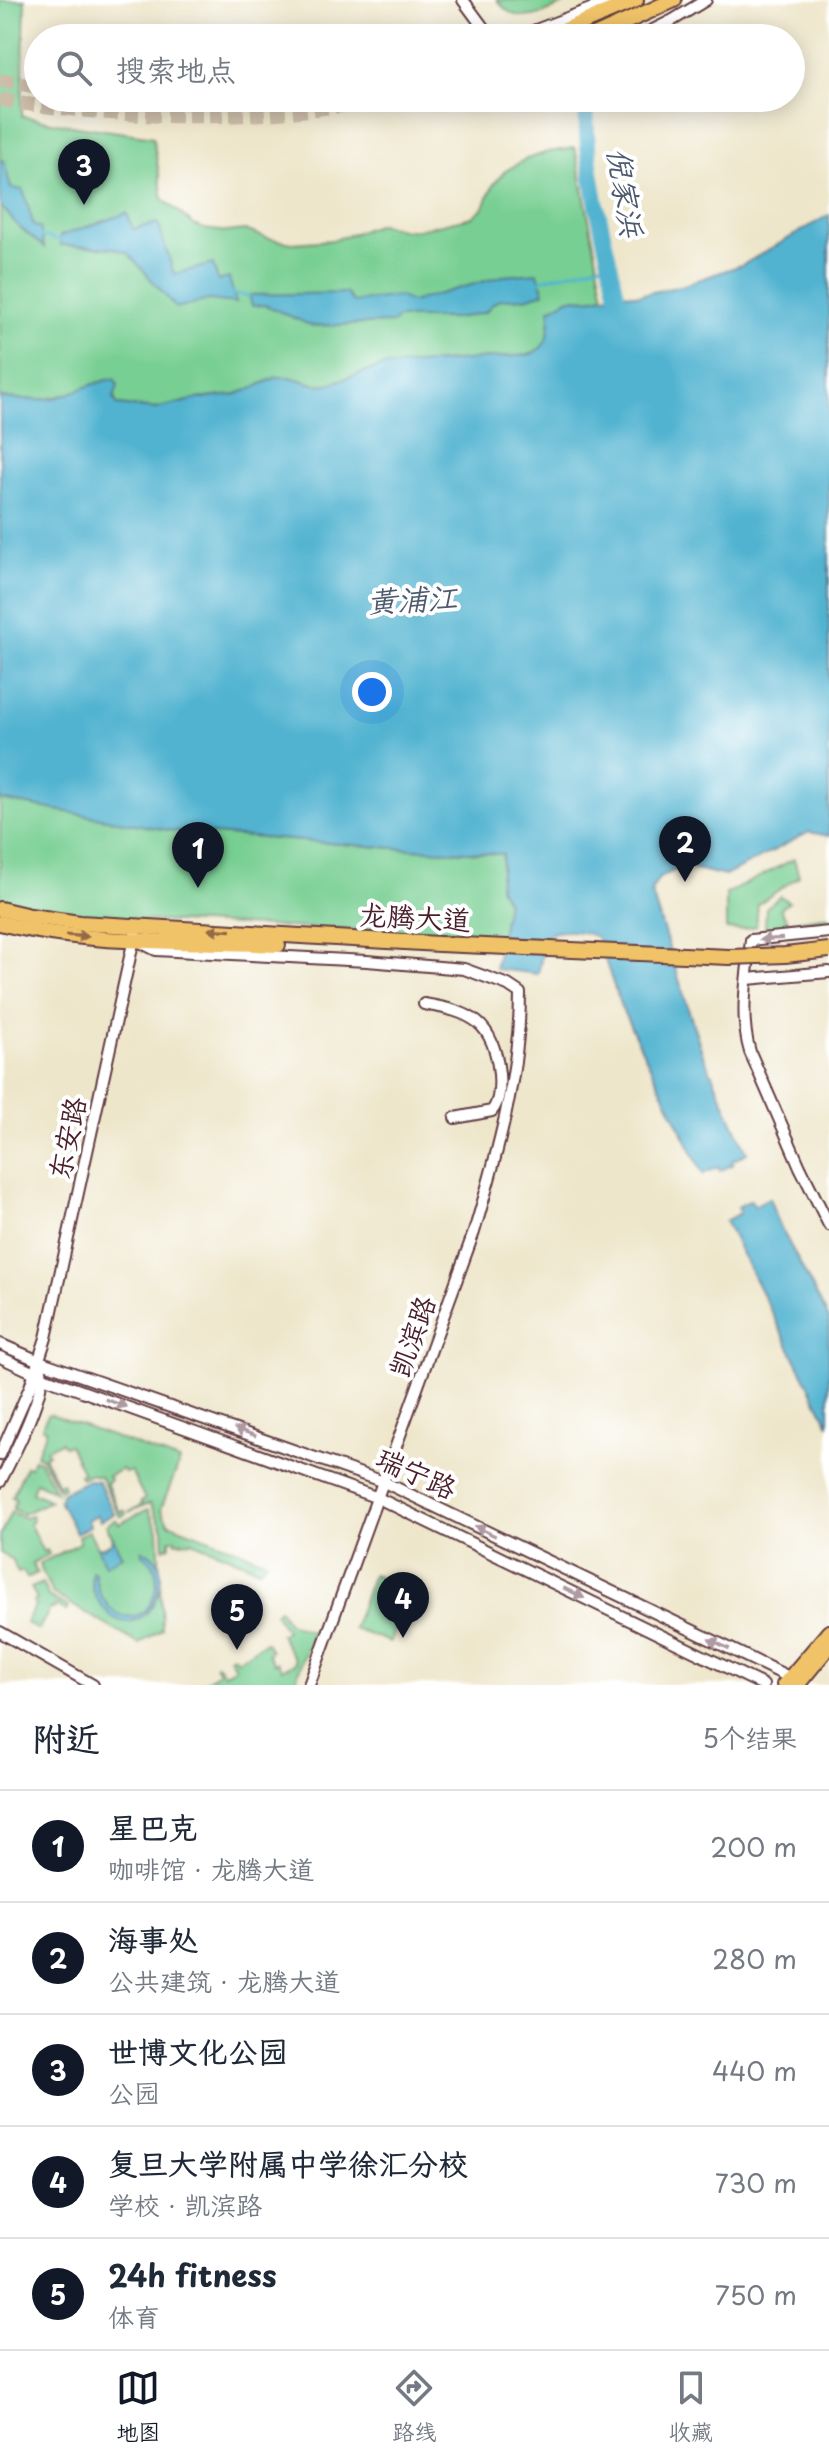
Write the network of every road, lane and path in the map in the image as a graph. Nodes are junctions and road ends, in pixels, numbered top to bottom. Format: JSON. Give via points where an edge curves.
{"nodes":[{"id":1,"x":463,"y":0,"type":"edge"},
{"id":2,"x":614,"y":0,"type":"edge"},
{"id":3,"x":636,"y":0,"type":"edge"},
{"id":4,"x":674,"y":0,"type":"edge"},
{"id":5,"x":706,"y":0,"type":"edge"},
{"id":6,"x":481,"y":24,"type":"edge"},
{"id":7,"x":551,"y":24,"type":"edge"},
{"id":8,"x":579,"y":24,"type":"edge"},
{"id":9,"x":621,"y":24,"type":"edge"},
{"id":10,"x":662,"y":24,"type":"edge"},
{"id":11,"x":0,"y":909,"type":"edge"},
{"id":12,"x":0,"y":923,"type":"edge"},
{"id":13,"x":136,"y":932,"type":"junction"},
{"id":14,"x":829,"y":932,"type":"edge"},
{"id":15,"x":298,"y":941,"type":"junction"},
{"id":16,"x":829,"y":950,"type":"edge"},
{"id":17,"x":829,"y":960,"type":"edge"},
{"id":18,"x":829,"y":972,"type":"edge"},
{"id":19,"x":747,"y":979,"type":"junction"},
{"id":20,"x":424,"y":1004,"type":"dead end"},
{"id":21,"x":455,"y":1118,"type":"dead end"},
{"id":22,"x":829,"y":1225,"type":"edge"},
{"id":23,"x":0,"y":1344,"type":"edge"},
{"id":24,"x":0,"y":1357,"type":"edge"},
{"id":25,"x":39,"y":1361,"type":"junction"},
{"id":26,"x":38,"y":1375,"type":"junction"},
{"id":27,"x":0,"y":1455,"type":"edge"},
{"id":28,"x":0,"y":1482,"type":"edge"},
{"id":29,"x":384,"y":1482,"type":"junction"},
{"id":30,"x":378,"y":1498,"type":"junction"},
{"id":31,"x":0,"y":1632,"type":"edge"},
{"id":32,"x":829,"y":1632,"type":"edge"},
{"id":33,"x":829,"y":1646,"type":"edge"},
{"id":34,"x":792,"y":1682,"type":"edge"},
{"id":35,"x":93,"y":1685,"type":"edge"},
{"id":36,"x":309,"y":1685,"type":"edge"},
{"id":37,"x":763,"y":1685,"type":"edge"}],
"edges":[{"from":1,"to":6,"type":"street"},
{"from":2,"to":7,"type":"street"},
{"from":3,"to":8,"type":"main road"},
{"from":4,"to":9,"type":"main road"},
{"from":5,"to":10,"type":"street"},
{"from":11,"to":13,"type":"main road","name":"龙腾大道"},
{"from":12,"to":13,"type":"main road","name":"龙腾大道","one_way":true,"via":[[53,934]]},
{"from":13,"to":15,"type":"main road","name":"龙腾大道"},
{"from":13,"to":25,"type":"street","name":"东安路"},
{"from":13,"to":29,"type":"street","name":"凯滨路","via":[[156,950],[464,969],[520,993],[496,1160]]},
{"from":14,"to":19,"type":"street","one_way":true,"via":[[751,940]]},
{"from":15,"to":16,"type":"main road","name":"龙腾大道","bridge":true,"via":[[714,957]]},
{"from":15,"to":17,"type":"main road","name":"龙腾大道","via":[[714,966]]},
{"from":18,"to":19,"type":"street"},
{"from":19,"to":22,"type":"street","via":[[744,1023],[750,1052]]},
{"from":20,"to":21,"type":"street","via":[[457,1010],[475,1021],[491,1037],[496,1055],[496,1107]]},
{"from":23,"to":25,"type":"street","name":"瑞宁路"},
{"from":24,"to":26,"type":"street","name":"瑞宁路"},
{"from":25,"to":26,"type":"street","name":"东安路"},
{"from":29,"to":25,"type":"street","name":"瑞宁路","one_way":true},
{"from":26,"to":27,"type":"street","name":"东安路"},
{"from":26,"to":28,"type":"street","name":"东安路","via":[[23,1434]]},
{"from":26,"to":30,"type":"street","name":"瑞宁路","one_way":true},
{"from":29,"to":30,"type":"street","name":"凯滨路"},
{"from":34,"to":29,"type":"street","name":"瑞宁路","one_way":true},
{"from":30,"to":36,"type":"street","name":"凯滨路"},
{"from":30,"to":37,"type":"street","name":"瑞宁路","one_way":true},
{"from":31,"to":35,"type":"street"},
{"from":32,"to":34,"type":"main road"},
{"from":33,"to":34,"type":"main road"}]}
